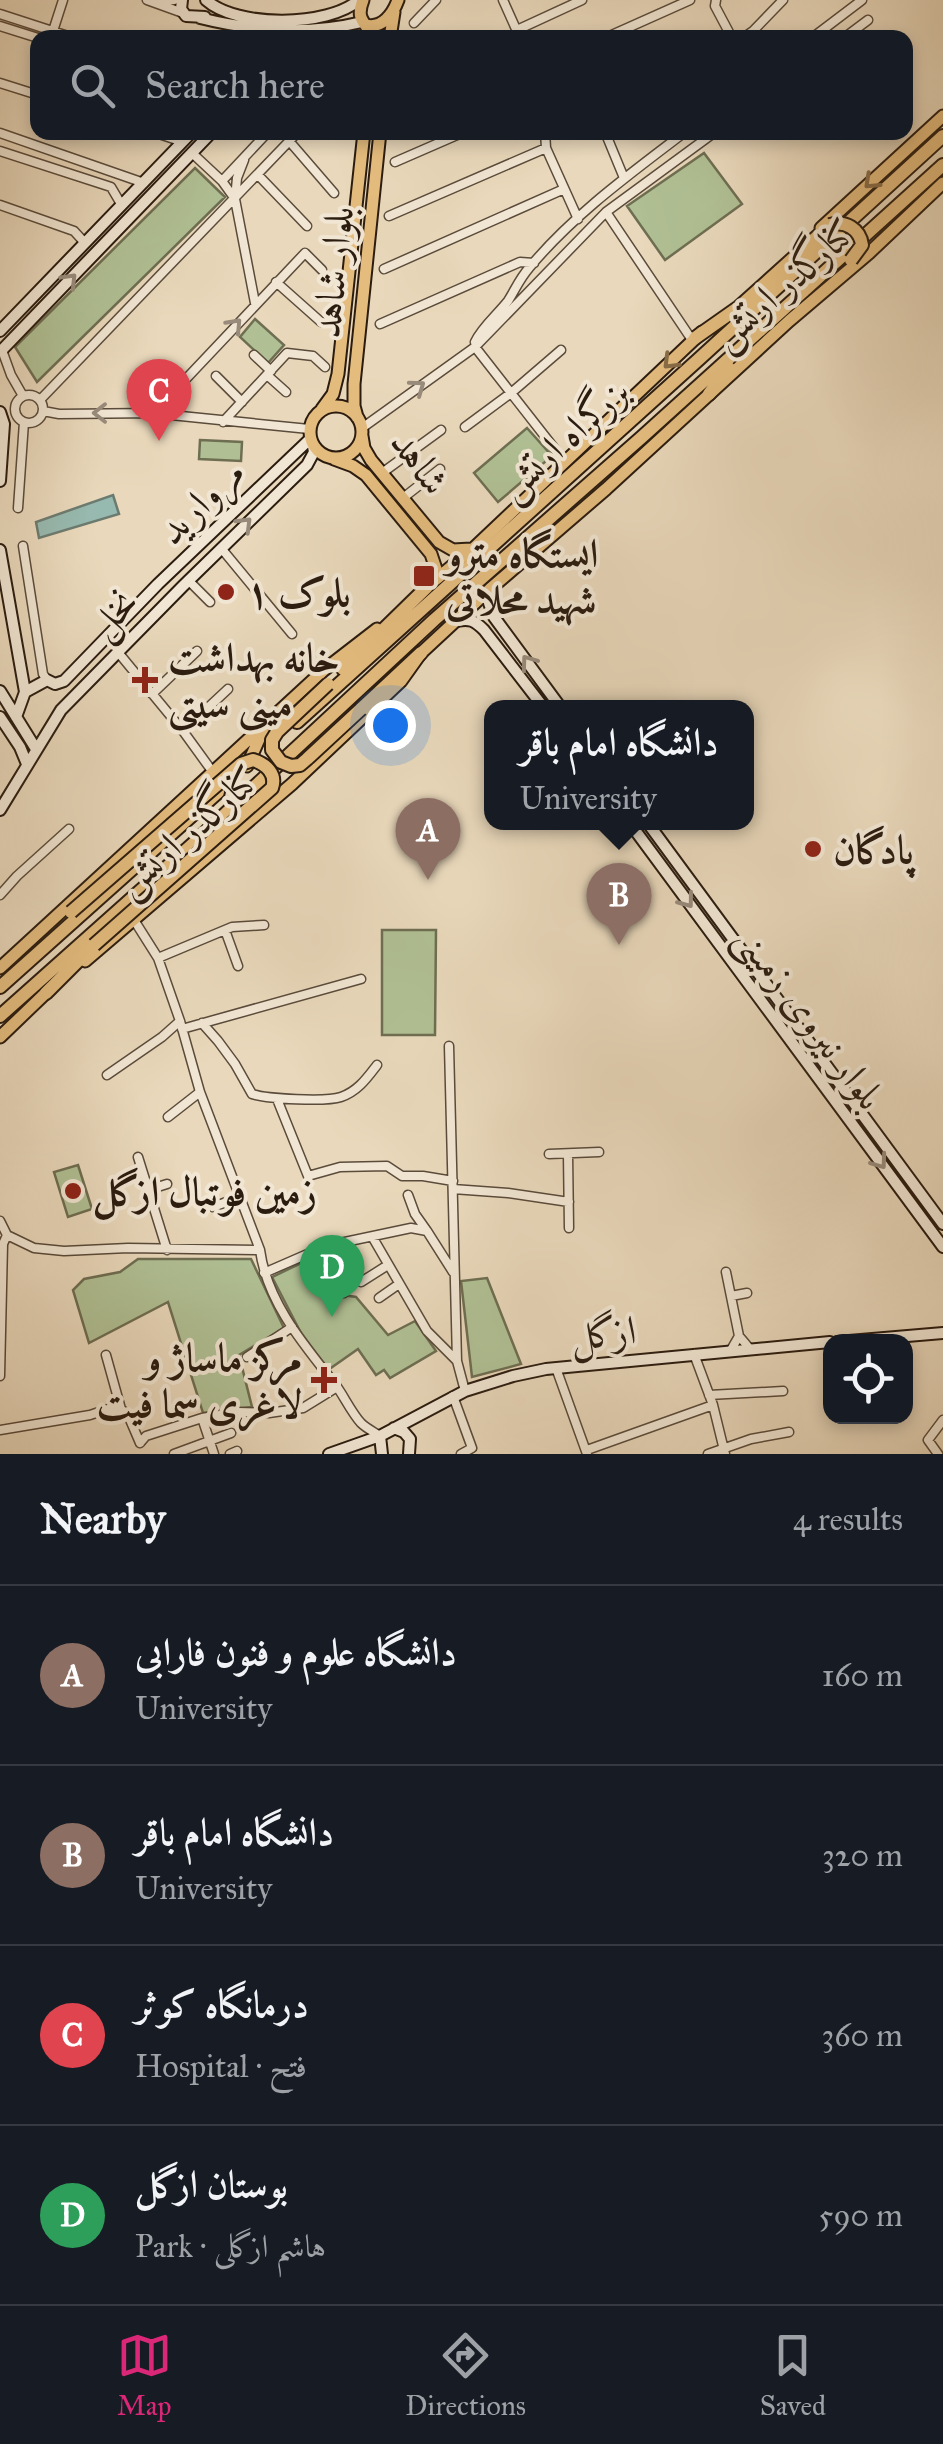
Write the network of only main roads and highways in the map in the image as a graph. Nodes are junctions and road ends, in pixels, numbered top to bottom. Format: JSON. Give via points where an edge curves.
{"nodes":[{"id":1,"x":182,"y":0,"type":"edge"},
{"id":2,"x":206,"y":0,"type":"edge"},
{"id":3,"x":361,"y":0,"type":"edge"},
{"id":4,"x":398,"y":3,"type":"edge"},
{"id":5,"x":200,"y":18,"type":"junction"},
{"id":6,"x":364,"y":24,"type":"junction"},
{"id":7,"x":312,"y":28,"type":"joint"},
{"id":8,"x":253,"y":30,"type":"edge"},
{"id":9,"x":294,"y":30,"type":"edge"},
{"id":10,"x":368,"y":30,"type":"edge"},
{"id":11,"x":392,"y":30,"type":"edge"},
{"id":12,"x":943,"y":116,"type":"edge"},
{"id":13,"x":943,"y":132,"type":"edge"},
{"id":14,"x":204,"y":140,"type":"edge"},
{"id":15,"x":363,"y":140,"type":"edge"},
{"id":16,"x":379,"y":140,"type":"edge"},
{"id":17,"x":182,"y":142,"type":"joint"},
{"id":18,"x":192,"y":153,"type":"junction"},
{"id":19,"x":943,"y":165,"type":"edge"},
{"id":20,"x":943,"y":184,"type":"edge"},
{"id":21,"x":902,"y":204,"type":"junction"},
{"id":22,"x":870,"y":253,"type":"junction"},
{"id":23,"x":0,"y":330,"type":"edge"},
{"id":24,"x":693,"y":339,"type":"junction"},
{"id":25,"x":1,"y":345,"type":"edge"},
{"id":26,"x":709,"y":394,"type":"junction"},
{"id":27,"x":322,"y":409,"type":"junction"},
{"id":28,"x":0,"y":412,"type":"edge"},
{"id":29,"x":360,"y":427,"type":"junction"},
{"id":30,"x":310,"y":438,"type":"junction"},
{"id":31,"x":645,"y":451,"type":"junction"},
{"id":32,"x":334,"y":459,"type":"junction"},
{"id":33,"x":294,"y":478,"type":"junction"},
{"id":34,"x":0,"y":481,"type":"edge"},
{"id":35,"x":529,"y":536,"type":"junction"},
{"id":36,"x":434,"y":546,"type":"junction"},
{"id":37,"x":474,"y":546,"type":"junction"},
{"id":38,"x":0,"y":550,"type":"edge"},
{"id":39,"x":427,"y":587,"type":"junction"},
{"id":40,"x":490,"y":589,"type":"junction"},
{"id":41,"x":494,"y":617,"type":"junction"},
{"id":42,"x":454,"y":622,"type":"junction"},
{"id":43,"x":484,"y":630,"type":"junction"},
{"id":44,"x":420,"y":653,"type":"junction"},
{"id":45,"x":21,"y":674,"type":"junction"},
{"id":46,"x":370,"y":678,"type":"junction"},
{"id":47,"x":0,"y":691,"type":"edge"},
{"id":48,"x":26,"y":692,"type":"junction"},
{"id":49,"x":538,"y":700,"type":"edge"},
{"id":50,"x":556,"y":700,"type":"edge"},
{"id":51,"x":61,"y":710,"type":"junction"},
{"id":52,"x":0,"y":717,"type":"edge"},
{"id":53,"x":266,"y":724,"type":"junction"},
{"id":54,"x":22,"y":725,"type":"junction"},
{"id":55,"x":20,"y":747,"type":"junction"},
{"id":56,"x":36,"y":749,"type":"junction"},
{"id":57,"x":27,"y":764,"type":"junction"},
{"id":58,"x":246,"y":767,"type":"junction"},
{"id":59,"x":0,"y":810,"type":"edge"},
{"id":60,"x":635,"y":830,"type":"edge"},
{"id":61,"x":652,"y":830,"type":"edge"},
{"id":62,"x":1,"y":968,"type":"edge"},
{"id":63,"x":0,"y":988,"type":"edge"},
{"id":64,"x":46,"y":992,"type":"junction"},
{"id":65,"x":0,"y":1016,"type":"edge"},
{"id":66,"x":0,"y":1034,"type":"edge"},
{"id":67,"x":843,"y":1100,"type":"junction"},
{"id":68,"x":943,"y":1224,"type":"edge"},
{"id":69,"x":943,"y":1247,"type":"edge"},
{"id":70,"x":943,"y":1333,"type":"edge"},
{"id":71,"x":913,"y":1336,"type":"edge"},
{"id":72,"x":823,"y":1343,"type":"edge"},
{"id":73,"x":394,"y":1428,"type":"junction"},
{"id":74,"x":380,"y":1436,"type":"junction"},
{"id":75,"x":329,"y":1454,"type":"edge"},
{"id":76,"x":382,"y":1454,"type":"edge"},
{"id":77,"x":408,"y":1454,"type":"edge"}],
"edges":[{"from":1,"to":5,"type":"main road","via":[[183,13]]},
{"from":2,"to":3,"type":"main road","via":[[230,14],[289,20],[320,18]]},
{"from":2,"to":5,"type":"main road","via":[[210,14]]},
{"from":3,"to":6,"type":"main road"},
{"from":4,"to":6,"type":"main road","via":[[380,24]]},
{"from":4,"to":11,"type":"main road"},
{"from":5,"to":8,"type":"main road"},
{"from":6,"to":7,"type":"main road"},
{"from":6,"to":10,"type":"main road"},
{"from":7,"to":9,"type":"main road"},
{"from":12,"to":24,"type":"main road","name":"کنارگذر ارتش","one_way":true},
{"from":13,"to":58,"type":"highway","name":"بزرگراه ارتش"},
{"from":14,"to":18,"type":"main road"},
{"from":15,"to":27,"type":"main road","name":"بلوار شاهد","via":[[338,374]]},
{"from":16,"to":29,"type":"main road","name":"بلوار شاهد","via":[[354,384]]},
{"from":17,"to":18,"type":"main road"},
{"from":17,"to":23,"type":"main road"},
{"from":25,"to":18,"type":"main road","one_way":true},
{"from":19,"to":21,"type":"highway","name":"بزرگراه ارتش"},
{"from":20,"to":22,"type":"main road","name":"کنارگذر ارتش"},
{"from":21,"to":22,"type":"main road"},
{"from":21,"to":35,"type":"highway","name":"بزرگراه ارتش"},
{"from":22,"to":26,"type":"main road","name":"کنارگذر ارتش"},
{"from":24,"to":26,"type":"highway","bridge":true,"via":[[830,225],[843,224],[860,236],[858,252]]},
{"from":24,"to":37,"type":"main road","name":"کنارگذر ارتش","one_way":true},
{"from":26,"to":31,"type":"main road","name":"کنارگذر ارتش"},
{"from":27,"to":29,"type":"main road","via":[[345,408]]},
{"from":27,"to":30,"type":"main road"},
{"from":28,"to":34,"type":"main road"},
{"from":29,"to":32,"type":"main road","via":[[356,449]]},
{"from":29,"to":36,"type":"main road","name":"شاهد","via":[[364,448]]},
{"from":30,"to":32,"type":"main road","via":[[318,453]]},
{"from":30,"to":33,"type":"main road","via":[[312,458]]},
{"from":30,"to":48,"type":"main road","name":"مروارید","via":[[64,681],[47,680]]},
{"from":31,"to":35,"type":"main road"},
{"from":31,"to":40,"type":"main road","name":"کنارگذر ارتش"},
{"from":32,"to":33,"type":"main road"},
{"from":32,"to":36,"type":"main road","name":"شاهد","via":[[366,475]]},
{"from":51,"to":33,"type":"main road","name":"نخل","one_way":true},
{"from":35,"to":46,"type":"highway","name":"بزرگراه ارتش"},
{"from":36,"to":37,"type":"main road","name":"شاهد"},
{"from":36,"to":39,"type":"main road","name":"شاهد","via":[[436,572]]},
{"from":37,"to":39,"type":"main road","name":"کنارگذر ارتش"},
{"from":38,"to":45,"type":"main road"},
{"from":39,"to":44,"type":"highway","bridge":true,"via":[[275,734],[273,753],[291,766],[304,762]]},
{"from":39,"to":53,"type":"main road","name":"کنارگذر ارتش"},
{"from":40,"to":41,"type":"main road"},
{"from":40,"to":42,"type":"main road","name":"کنارگذر ارتش"},
{"from":41,"to":43,"type":"main road","via":[[481,614]]},
{"from":50,"to":41,"type":"main road","one_way":true},
{"from":42,"to":43,"type":"main road","via":[[474,621]]},
{"from":42,"to":44,"type":"main road","name":"کنارگذر ارتش"},
{"from":43,"to":49,"type":"main road"},
{"from":44,"to":46,"type":"main road"},
{"from":44,"to":64,"type":"main road","name":"کنارگذر ارتش","via":[[401,681],[292,784]]},
{"from":45,"to":47,"type":"main road","via":[[16,690]]},
{"from":45,"to":48,"type":"main road"},
{"from":46,"to":65,"type":"highway","name":"بزرگراه ارتش"},
{"from":47,"to":54,"type":"main road"},
{"from":48,"to":54,"type":"main road"},
{"from":51,"to":54,"type":"main road","via":[[44,725]]},
{"from":51,"to":56,"type":"main road","name":"نخل"},
{"from":52,"to":55,"type":"main road"},
{"from":53,"to":58,"type":"main road"},
{"from":53,"to":62,"type":"main road","name":"کنارگذر ارتش"},
{"from":54,"to":55,"type":"main road","via":[[28,747]]},
{"from":54,"to":56,"type":"main road"},
{"from":55,"to":57,"type":"main road"},
{"from":56,"to":57,"type":"main road","name":"نخل"},
{"from":57,"to":59,"type":"main road","name":"نخل"},
{"from":58,"to":63,"type":"highway","name":"بزرگراه ارتش"},
{"from":60,"to":67,"type":"main road","name":"بلوار نیروی زمینی","one_way":true},
{"from":61,"to":67,"type":"main road","name":"بلوار نیروی زمینی"},
{"from":62,"to":64,"type":"highway","bridge":true,"via":[[241,764],[256,761],[269,770],[272,788]]},
{"from":64,"to":66,"type":"main road","name":"کنارگذر ارتش"},
{"from":67,"to":68,"type":"main road","name":"بلوار نیروی زمینی"},
{"from":67,"to":69,"type":"main road","name":"بلوار نیروی زمینی","one_way":true},
{"from":70,"to":71,"type":"main road","name":"ازگل"},
{"from":72,"to":73,"type":"main road","name":"ازگل","via":[[513,1376],[459,1394]]},
{"from":73,"to":74,"type":"main road","name":"ازگل"},
{"from":73,"to":77,"type":"main road","via":[[410,1440]]},
{"from":74,"to":75,"type":"main road"},
{"from":74,"to":76,"type":"main road"}]}
